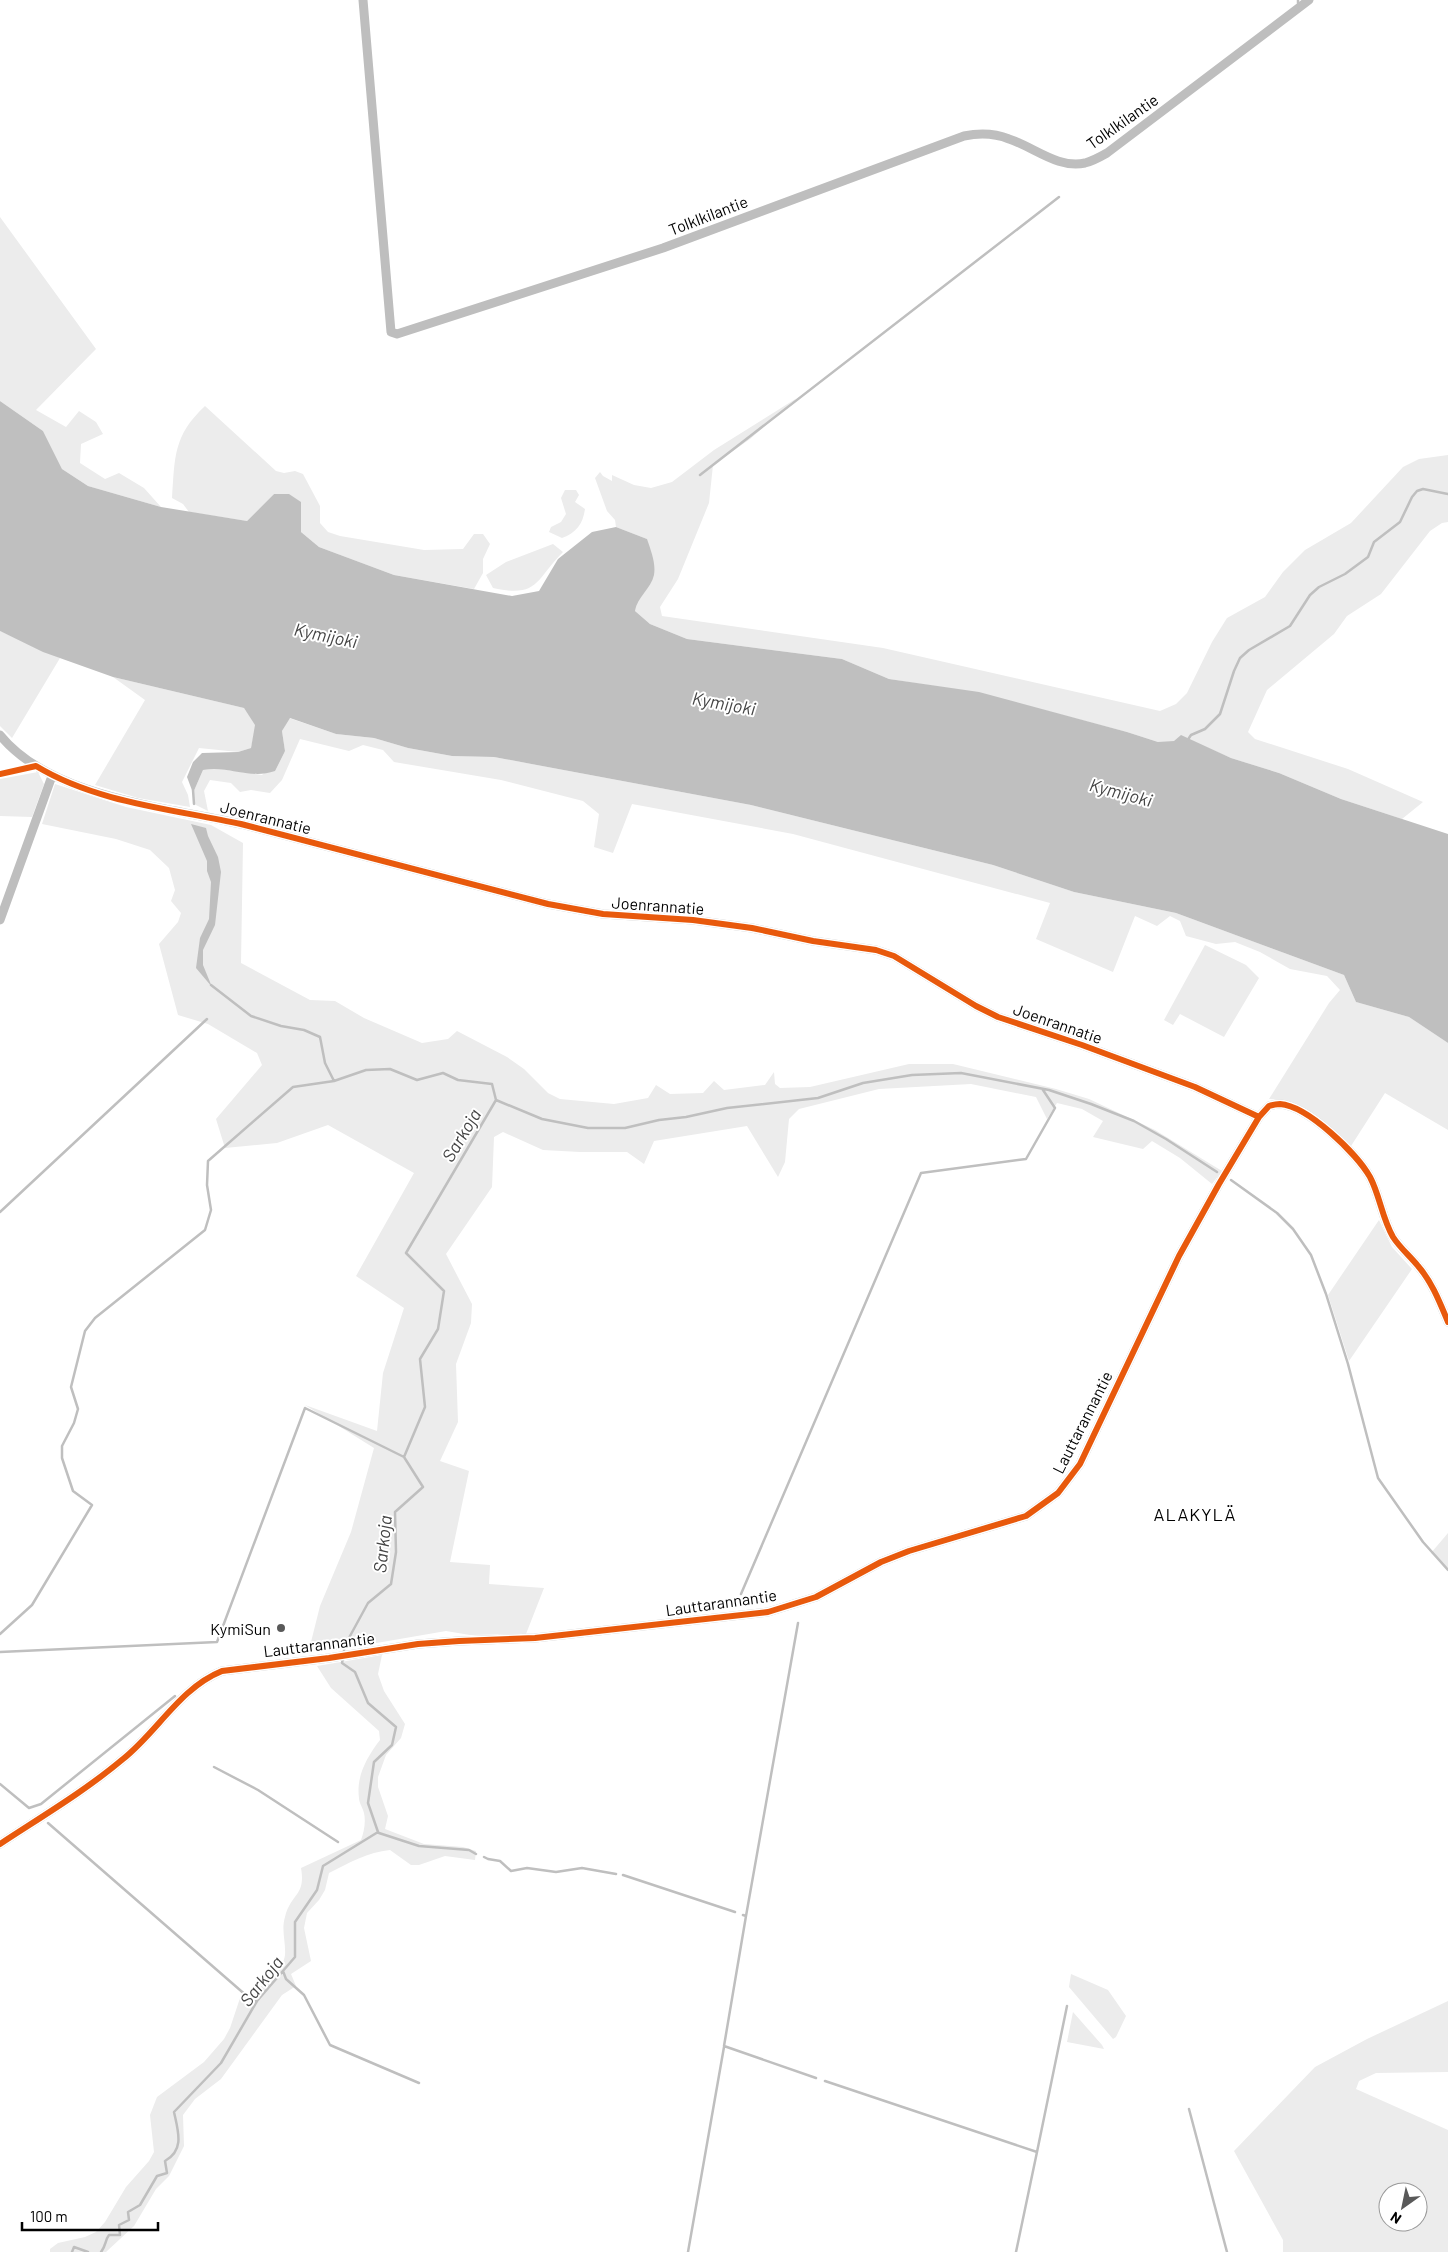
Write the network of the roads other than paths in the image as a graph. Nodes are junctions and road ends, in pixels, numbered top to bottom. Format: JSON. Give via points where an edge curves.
{"nodes":[{"id":1,"x":363,"y":0,"type":"edge"},
{"id":2,"x":1309,"y":0,"type":"edge"},
{"id":3,"x":0,"y":735,"type":"edge"},
{"id":4,"x":52,"y":776,"type":"junction"},
{"id":5,"x":0,"y":920,"type":"edge"},
{"id":6,"x":1259,"y":1117,"type":"junction"},
{"id":7,"x":1448,"y":1322,"type":"edge"},
{"id":8,"x":0,"y":1844,"type":"edge"}],
"edges":[{"from":1,"to":2,"type":"street","name":"Tolklkilantie","via":[[391,332],[396,334],[663,248],[964,136],[998,136],[1067,163],[1090,161],[1107,153]]},
{"from":3,"to":4,"type":"street","name":"Joenrannatie","via":[[31,763]]},
{"from":4,"to":5,"type":"street"},
{"from":4,"to":6,"type":"street","name":"Joenrannatie","via":[[135,804],[241,824],[548,904],[603,914],[752,928],[876,950],[902,960],[998,1017],[1082,1044],[1194,1087]]},
{"from":6,"to":7,"type":"street","via":[[1269,1106],[1281,1104],[1316,1121],[1339,1139],[1369,1175],[1393,1236],[1419,1266]]},
{"from":6,"to":8,"type":"street","name":"Lauttarannantie","via":[[1180,1256],[1080,1464],[1058,1494],[1026,1516],[909,1551],[881,1562],[816,1597],[768,1612],[535,1638],[418,1644],[239,1668],[210,1676],[185,1694],[150,1734],[103,1775]]}]}
